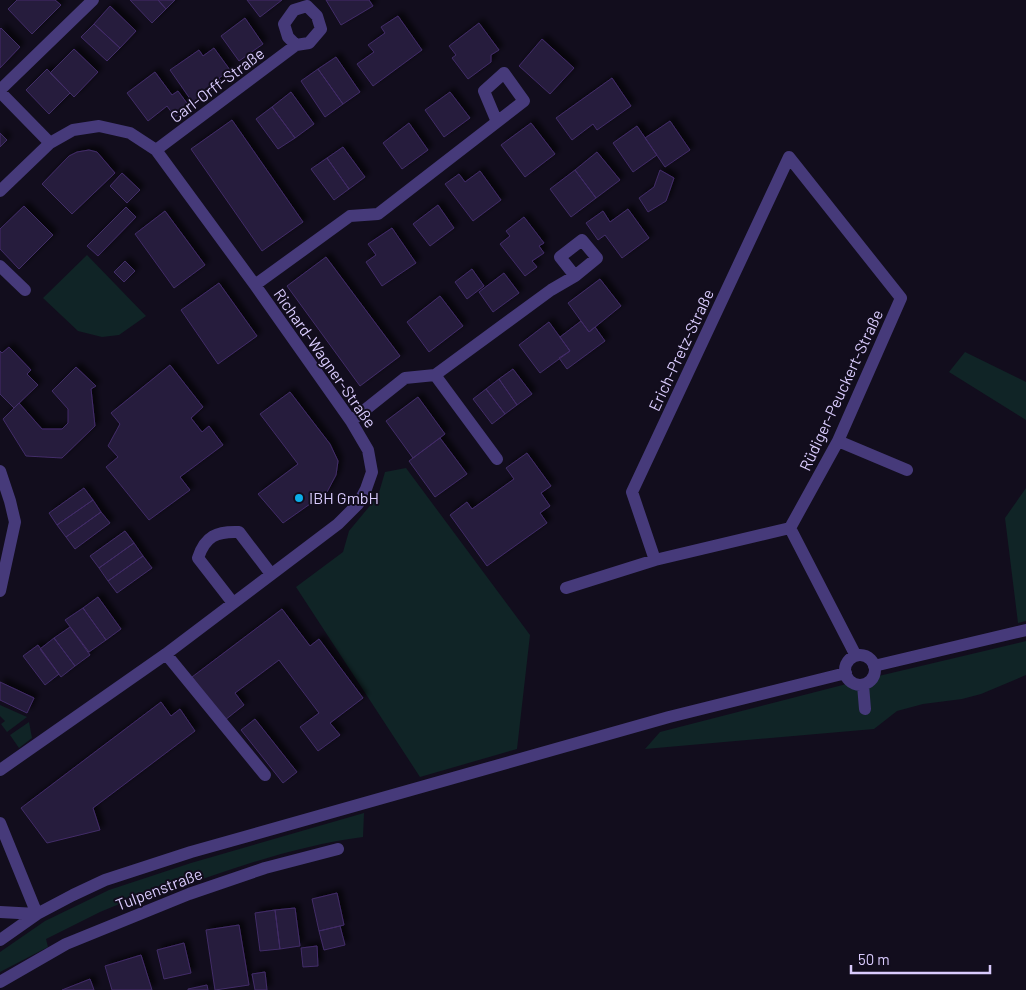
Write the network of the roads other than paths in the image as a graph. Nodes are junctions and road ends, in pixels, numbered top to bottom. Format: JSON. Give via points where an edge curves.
{"nodes":[{"id":1,"x":89,"y":1,"type":"edge"},
{"id":2,"x":296,"y":46,"type":"dead end"},
{"id":3,"x":0,"y":91,"type":"edge"},
{"id":4,"x":497,"y":122,"type":"dead end"},
{"id":5,"x":50,"y":143,"type":"junction"},
{"id":6,"x":156,"y":150,"type":"junction"},
{"id":7,"x":0,"y":191,"type":"edge"},
{"id":8,"x":0,"y":266,"type":"edge"},
{"id":9,"x":575,"y":276,"type":"dead end"},
{"id":10,"x":255,"y":285,"type":"junction"},
{"id":11,"x":25,"y":290,"type":"dead end"},
{"id":12,"x":902,"y":298,"type":"joint"},
{"id":13,"x":435,"y":374,"type":"junction"},
{"id":14,"x":351,"y":421,"type":"junction"},
{"id":15,"x":838,"y":441,"type":"junction"},
{"id":16,"x":497,"y":459,"type":"dead end"},
{"id":17,"x":907,"y":470,"type":"dead end"},
{"id":18,"x":0,"y":471,"type":"edge"},
{"id":19,"x":790,"y":528,"type":"junction"},
{"id":20,"x":655,"y":560,"type":"junction"},
{"id":21,"x":271,"y":574,"type":"junction"},
{"id":22,"x":566,"y":588,"type":"dead end"},
{"id":23,"x":0,"y":590,"type":"edge"},
{"id":24,"x":233,"y":603,"type":"junction"},
{"id":25,"x":1026,"y":630,"type":"edge"},
{"id":26,"x":166,"y":654,"type":"junction"},
{"id":27,"x":855,"y":654,"type":"junction"},
{"id":28,"x":874,"y":666,"type":"junction"},
{"id":29,"x":846,"y":673,"type":"junction"},
{"id":30,"x":863,"y":685,"type":"junction"},
{"id":31,"x":865,"y":709,"type":"dead end"},
{"id":32,"x":0,"y":770,"type":"edge"},
{"id":33,"x":265,"y":775,"type":"dead end"},
{"id":34,"x":0,"y":823,"type":"edge"},
{"id":35,"x":338,"y":849,"type":"dead end"},
{"id":36,"x":0,"y":912,"type":"edge"},
{"id":37,"x":37,"y":914,"type":"junction"},
{"id":38,"x":0,"y":940,"type":"edge"},
{"id":39,"x":0,"y":982,"type":"edge"}],
"edges":[{"from":1,"to":3,"type":"street"},
{"from":2,"to":6,"type":"street","name":"Carl-Orff-Straße"},
{"from":3,"to":5,"type":"street"},
{"from":4,"to":10,"type":"street","via":[[378,214],[350,216]]},
{"from":5,"to":6,"type":"street","name":"Richard-Wagner-Straße","via":[[73,130],[99,126],[130,133]]},
{"from":5,"to":7,"type":"street","name":"Richard-Wagner-Straße"},
{"from":6,"to":10,"type":"street","name":"Richard-Wagner-Straße"},
{"from":8,"to":11,"type":"street"},
{"from":9,"to":13,"type":"street","via":[[550,290]]},
{"from":10,"to":14,"type":"street","name":"Richard-Wagner-Straße"},
{"from":12,"to":15,"type":"street","name":"Rüdiger-Peuckert-Straße"},
{"from":12,"to":20,"type":"street","name":"Erich-Pretz-Straße","via":[[789,157],[632,492]]},
{"from":13,"to":14,"type":"street","via":[[405,378]]},
{"from":13,"to":16,"type":"street"},
{"from":14,"to":21,"type":"street","name":"Richard-Wagner-Straße","via":[[368,450],[372,472],[366,489],[358,504],[338,524]]},
{"from":15,"to":17,"type":"street"},
{"from":15,"to":19,"type":"street","name":"Rüdiger-Peuckert-Straße"},
{"from":18,"to":23,"type":"street","via":[[15,522]]},
{"from":19,"to":20,"type":"street"},
{"from":19,"to":27,"type":"street"},
{"from":20,"to":22,"type":"street"},
{"from":21,"to":24,"type":"street","name":"Richard-Wagner-Straße"},
{"from":21,"to":24,"type":"street","via":[[239,532],[226,531],[214,535],[202,546],[198,558]]},
{"from":24,"to":26,"type":"street","name":"Richard-Wagner-Straße"},
{"from":25,"to":28,"type":"street"},
{"from":26,"to":32,"type":"street","name":"Richard-Wagner-Straße"},
{"from":26,"to":33,"type":"street"},
{"from":27,"to":28,"type":"street","via":[[868,656]]},
{"from":27,"to":29,"type":"street","via":[[847,662]]},
{"from":28,"to":30,"type":"street","via":[[873,678]]},
{"from":29,"to":30,"type":"street","via":[[854,684]]},
{"from":29,"to":37,"type":"street","via":[[670,717],[191,852],[105,880]]},
{"from":30,"to":31,"type":"street"},
{"from":34,"to":37,"type":"street"},
{"from":35,"to":39,"type":"street","name":"Tulpenstraße","via":[[264,868],[189,894],[66,944]]},
{"from":36,"to":37,"type":"street"},
{"from":37,"to":38,"type":"street"}]}
